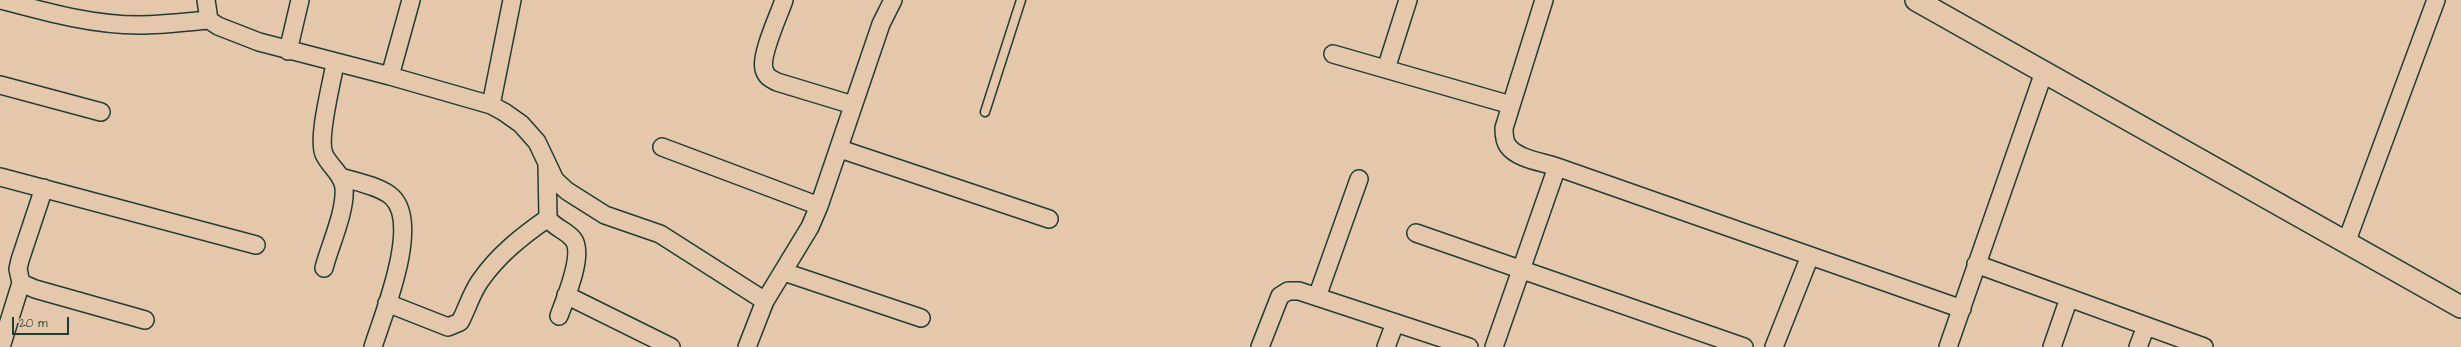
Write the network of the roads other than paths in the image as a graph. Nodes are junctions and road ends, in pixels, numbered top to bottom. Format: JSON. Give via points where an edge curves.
{"nodes":[{"id":1,"x":1,"y":0,"type":"edge"},
{"id":2,"x":206,"y":0,"type":"edge"},
{"id":3,"x":300,"y":0,"type":"edge"},
{"id":4,"x":410,"y":0,"type":"edge"},
{"id":5,"x":512,"y":0,"type":"edge"},
{"id":6,"x":784,"y":0,"type":"edge"},
{"id":7,"x":893,"y":0,"type":"edge"},
{"id":8,"x":1021,"y":0,"type":"edge"},
{"id":9,"x":1408,"y":0,"type":"edge"},
{"id":10,"x":1544,"y":0,"type":"edge"},
{"id":11,"x":1916,"y":0,"type":"edge"},
{"id":12,"x":2436,"y":0,"type":"edge"},
{"id":13,"x":209,"y":20,"type":"junction"},
{"id":14,"x":288,"y":51,"type":"junction"},
{"id":15,"x":1333,"y":54,"type":"dead end"},
{"id":16,"x":335,"y":63,"type":"junction"},
{"id":17,"x":1386,"y":69,"type":"junction"},
{"id":18,"x":2044,"y":72,"type":"junction"},
{"id":19,"x":390,"y":76,"type":"junction"},
{"id":20,"x":0,"y":85,"type":"edge"},
{"id":21,"x":491,"y":105,"type":"junction"},
{"id":22,"x":853,"y":105,"type":"junction"},
{"id":23,"x":1511,"y":105,"type":"junction"},
{"id":24,"x":101,"y":112,"type":"dead end"},
{"id":25,"x":984,"y":112,"type":"dead end"},
{"id":26,"x":662,"y":147,"type":"dead end"},
{"id":27,"x":840,"y":149,"type":"junction"},
{"id":28,"x":547,"y":164,"type":"junction"},
{"id":29,"x":1557,"y":167,"type":"junction"},
{"id":30,"x":0,"y":177,"type":"edge"},
{"id":31,"x":341,"y":177,"type":"junction"},
{"id":32,"x":1360,"y":178,"type":"dead end"},
{"id":33,"x":44,"y":188,"type":"junction"},
{"id":34,"x":819,"y":206,"type":"junction"},
{"id":35,"x":548,"y":218,"type":"junction"},
{"id":36,"x":1049,"y":218,"type":"dead end"},
{"id":37,"x":1416,"y":233,"type":"dead end"},
{"id":38,"x":2346,"y":243,"type":"junction"},
{"id":39,"x":256,"y":245,"type":"dead end"},
{"id":40,"x":1810,"y":256,"type":"junction"},
{"id":41,"x":1976,"y":264,"type":"junction"},
{"id":42,"x":324,"y":268,"type":"dead end"},
{"id":43,"x":1522,"y":269,"type":"junction"},
{"id":44,"x":784,"y":272,"type":"junction"},
{"id":45,"x":21,"y":283,"type":"junction"},
{"id":46,"x":566,"y":295,"type":"junction"},
{"id":47,"x":1317,"y":297,"type":"junction"},
{"id":48,"x":2070,"y":298,"type":"junction"},
{"id":49,"x":765,"y":301,"type":"junction"},
{"id":50,"x":387,"y":303,"type":"junction"},
{"id":51,"x":2461,"y":307,"type":"edge"},
{"id":52,"x":1962,"y":309,"type":"junction"},
{"id":53,"x":560,"y":316,"type":"dead end"},
{"id":54,"x":921,"y":318,"type":"dead end"},
{"id":55,"x":144,"y":320,"type":"dead end"},
{"id":56,"x":1395,"y":323,"type":"junction"},
{"id":57,"x":2146,"y":326,"type":"junction"},
{"id":58,"x":1,"y":347,"type":"edge"},
{"id":59,"x":373,"y":347,"type":"edge"},
{"id":60,"x":671,"y":347,"type":"edge"},
{"id":61,"x":747,"y":347,"type":"edge"},
{"id":62,"x":1260,"y":347,"type":"edge"},
{"id":63,"x":1386,"y":347,"type":"edge"},
{"id":64,"x":1469,"y":347,"type":"edge"},
{"id":65,"x":1494,"y":347,"type":"edge"},
{"id":66,"x":1744,"y":347,"type":"edge"},
{"id":67,"x":1774,"y":347,"type":"edge"},
{"id":68,"x":1948,"y":347,"type":"edge"},
{"id":69,"x":2052,"y":347,"type":"edge"},
{"id":70,"x":2138,"y":347,"type":"edge"},
{"id":71,"x":2204,"y":347,"type":"edge"}],
"edges":[{"from":1,"to":13,"type":"street","via":[[58,15],[104,22],[138,25]]},
{"from":2,"to":13,"type":"street"},
{"from":3,"to":14,"type":"street"},
{"from":4,"to":19,"type":"street"},
{"from":5,"to":21,"type":"street"},
{"from":6,"to":22,"type":"street","via":[[765,55],[764,68],[767,77]]},
{"from":7,"to":22,"type":"street","via":[[881,24]]},
{"from":8,"to":25,"type":"lane"},
{"from":9,"to":17,"type":"street"},
{"from":10,"to":23,"type":"street"},
{"from":11,"to":18,"type":"street"},
{"from":12,"to":38,"type":"street"},
{"from":13,"to":14,"type":"street","via":[[229,31]]},
{"from":14,"to":16,"type":"street"},
{"from":15,"to":17,"type":"street"},
{"from":16,"to":19,"type":"street"},
{"from":16,"to":31,"type":"street","via":[[322,140],[324,153]]},
{"from":17,"to":23,"type":"street"},
{"from":18,"to":38,"type":"street"},
{"from":18,"to":41,"type":"street"},
{"from":19,"to":21,"type":"street"},
{"from":20,"to":24,"type":"street"},
{"from":21,"to":28,"type":"street","via":[[521,124],[537,142]]},
{"from":22,"to":27,"type":"street"},
{"from":23,"to":29,"type":"street","via":[[1504,128],[1508,146],[1518,154]]},
{"from":26,"to":34,"type":"street"},
{"from":27,"to":34,"type":"street"},
{"from":27,"to":36,"type":"street"},
{"from":28,"to":35,"type":"street"},
{"from":28,"to":49,"type":"street","via":[[556,180],[585,203],[605,215],[660,234]]},
{"from":29,"to":40,"type":"street"},
{"from":29,"to":43,"type":"street"},
{"from":30,"to":33,"type":"street"},
{"from":31,"to":42,"type":"street","via":[[344,200]]},
{"from":31,"to":50,"type":"street","via":[[391,196],[398,204],[403,231],[402,251]]},
{"from":32,"to":47,"type":"street"},
{"from":33,"to":39,"type":"street"},
{"from":33,"to":45,"type":"street","via":[[20,260],[18,269]]},
{"from":34,"to":44,"type":"street"},
{"from":35,"to":46,"type":"street","via":[[572,238],[578,251]]},
{"from":35,"to":50,"type":"street","via":[[520,237],[489,270],[474,292],[460,322],[454,326],[441,324]]},
{"from":37,"to":43,"type":"street"},
{"from":38,"to":51,"type":"street"},
{"from":40,"to":52,"type":"street"},
{"from":40,"to":67,"type":"street"},
{"from":41,"to":48,"type":"street"},
{"from":41,"to":52,"type":"street"},
{"from":43,"to":65,"type":"street"},
{"from":43,"to":66,"type":"street"},
{"from":44,"to":49,"type":"street"},
{"from":44,"to":54,"type":"street"},
{"from":45,"to":55,"type":"street"},
{"from":45,"to":58,"type":"street"},
{"from":46,"to":53,"type":"street"},
{"from":46,"to":60,"type":"street"},
{"from":47,"to":56,"type":"street"},
{"from":47,"to":62,"type":"street","via":[[1299,291],[1288,291],[1280,296]]},
{"from":48,"to":57,"type":"street"},
{"from":48,"to":69,"type":"street"},
{"from":49,"to":61,"type":"street"},
{"from":50,"to":59,"type":"street"},
{"from":52,"to":68,"type":"street"},
{"from":56,"to":63,"type":"street"},
{"from":56,"to":64,"type":"street"},
{"from":57,"to":70,"type":"street"},
{"from":57,"to":71,"type":"street"}]}
